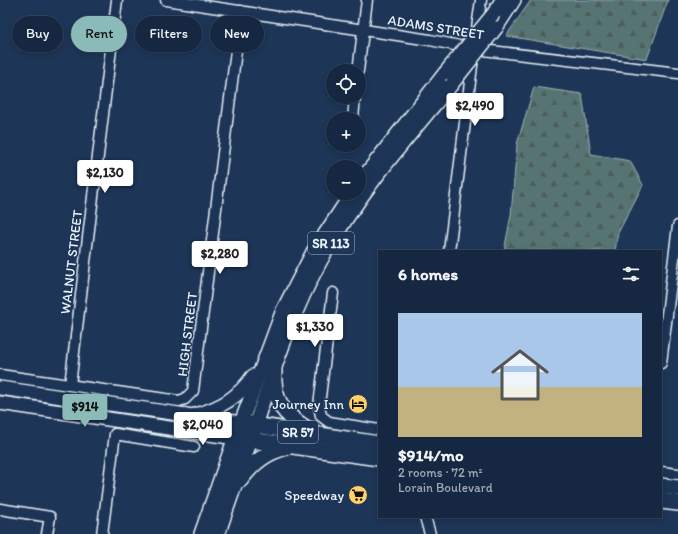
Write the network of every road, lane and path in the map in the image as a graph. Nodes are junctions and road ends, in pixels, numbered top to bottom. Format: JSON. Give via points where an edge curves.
{"nodes":[{"id":1,"x":117,"y":0,"type":"edge"},
{"id":2,"x":166,"y":0,"type":"edge"},
{"id":3,"x":367,"y":0,"type":"edge"},
{"id":4,"x":481,"y":0,"type":"edge"},
{"id":5,"x":502,"y":0,"type":"edge"},
{"id":6,"x":514,"y":0,"type":"edge"},
{"id":7,"x":241,"y":11,"type":"junction"},
{"id":8,"x":364,"y":29,"type":"junction"},
{"id":9,"x":474,"y":49,"type":"junction"},
{"id":10,"x":359,"y":64,"type":"edge"},
{"id":11,"x":678,"y":73,"type":"edge"},
{"id":12,"x":366,"y":175,"type":"edge"},
{"id":13,"x":347,"y":200,"type":"edge"},
{"id":14,"x":678,"y":226,"type":"edge"},
{"id":15,"x":449,"y":250,"type":"edge"},
{"id":16,"x":333,"y":293,"type":"dead end"},
{"id":17,"x":265,"y":353,"type":"junction"},
{"id":18,"x":662,"y":355,"type":"edge"},
{"id":19,"x":274,"y":370,"type":"junction"},
{"id":20,"x":0,"y":375,"type":"edge"},
{"id":21,"x":70,"y":385,"type":"junction"},
{"id":22,"x":0,"y":388,"type":"edge"},
{"id":23,"x":0,"y":403,"type":"edge"},
{"id":24,"x":191,"y":416,"type":"junction"},
{"id":25,"x":248,"y":424,"type":"junction"},
{"id":26,"x":378,"y":430,"type":"edge"},
{"id":27,"x":314,"y":434,"type":"junction"},
{"id":28,"x":243,"y":439,"type":"junction"},
{"id":29,"x":378,"y":444,"type":"edge"},
{"id":30,"x":194,"y":447,"type":"dead end"},
{"id":31,"x":301,"y":447,"type":"junction"},
{"id":32,"x":378,"y":458,"type":"edge"},
{"id":33,"x":662,"y":472,"type":"edge"},
{"id":34,"x":678,"y":474,"type":"edge"},
{"id":35,"x":662,"y":486,"type":"edge"},
{"id":36,"x":678,"y":488,"type":"edge"},
{"id":37,"x":233,"y":489,"type":"junction"},
{"id":38,"x":662,"y":501,"type":"edge"},
{"id":39,"x":678,"y":503,"type":"edge"},
{"id":40,"x":0,"y":509,"type":"edge"},
{"id":41,"x":425,"y":518,"type":"edge"},
{"id":42,"x":47,"y":534,"type":"edge"},
{"id":43,"x":102,"y":534,"type":"edge"},
{"id":44,"x":202,"y":534,"type":"edge"},
{"id":45,"x":217,"y":534,"type":"edge"},
{"id":46,"x":430,"y":534,"type":"edge"}],
"edges":[{"from":1,"to":21,"type":"street","name":"WALNUT STREET"},
{"from":2,"to":7,"type":"street","name":"ADAMS STREET"},
{"from":3,"to":8,"type":"street"},
{"from":4,"to":9,"type":"street"},
{"from":5,"to":12,"type":"main road","bridge":true},
{"from":6,"to":19,"type":"main road","number":"SR 113","bridge":true,"via":[[496,28],[398,148],[334,238],[297,309]]},
{"from":7,"to":8,"type":"street","name":"ADAMS STREET"},
{"from":7,"to":21,"type":"street","name":"HIGH STREET","via":[[193,391],[179,401]]},
{"from":8,"to":9,"type":"street","name":"ADAMS STREET"},
{"from":8,"to":10,"type":"street"},
{"from":9,"to":11,"type":"street","name":"ADAMS STREET"},
{"from":9,"to":15,"type":"street"},
{"from":13,"to":17,"type":"main road","number":"SR 113","via":[[331,223],[282,310]]},
{"from":14,"to":18,"type":"street"},
{"from":16,"to":26,"type":"street","via":[[319,406],[321,416],[329,422]]},
{"from":17,"to":24,"type":"main road","via":[[244,389],[233,399]]},
{"from":17,"to":25,"type":"main road","number":"SR 113"},
{"from":19,"to":25,"type":"main road","number":"SR 113"},
{"from":19,"to":27,"type":"highway","via":[[273,383],[281,408]]},
{"from":20,"to":21,"type":"street","name":"HIGH STREET"},
{"from":22,"to":24,"type":"main road"},
{"from":23,"to":28,"type":"main road"},
{"from":24,"to":25,"type":"main road"},
{"from":25,"to":27,"type":"highway","number":"SR 57"},
{"from":25,"to":28,"type":"highway"},
{"from":27,"to":29,"type":"highway","number":"SR 57"},
{"from":28,"to":31,"type":"highway"},
{"from":28,"to":37,"type":"highway"},
{"from":28,"to":44,"type":"highway"},
{"from":30,"to":43,"type":"street","via":[[114,434]]},
{"from":31,"to":32,"type":"highway","number":"SR 57"},
{"from":31,"to":37,"type":"highway","number":"SR 57","via":[[287,447],[261,457],[250,466]]},
{"from":33,"to":34,"type":"street"},
{"from":35,"to":36,"type":"highway"},
{"from":37,"to":45,"type":"highway","number":"SR 57"},
{"from":38,"to":39,"type":"highway"},
{"from":40,"to":42,"type":"street","via":[[50,517]]},
{"from":41,"to":46,"type":"street"}]}
